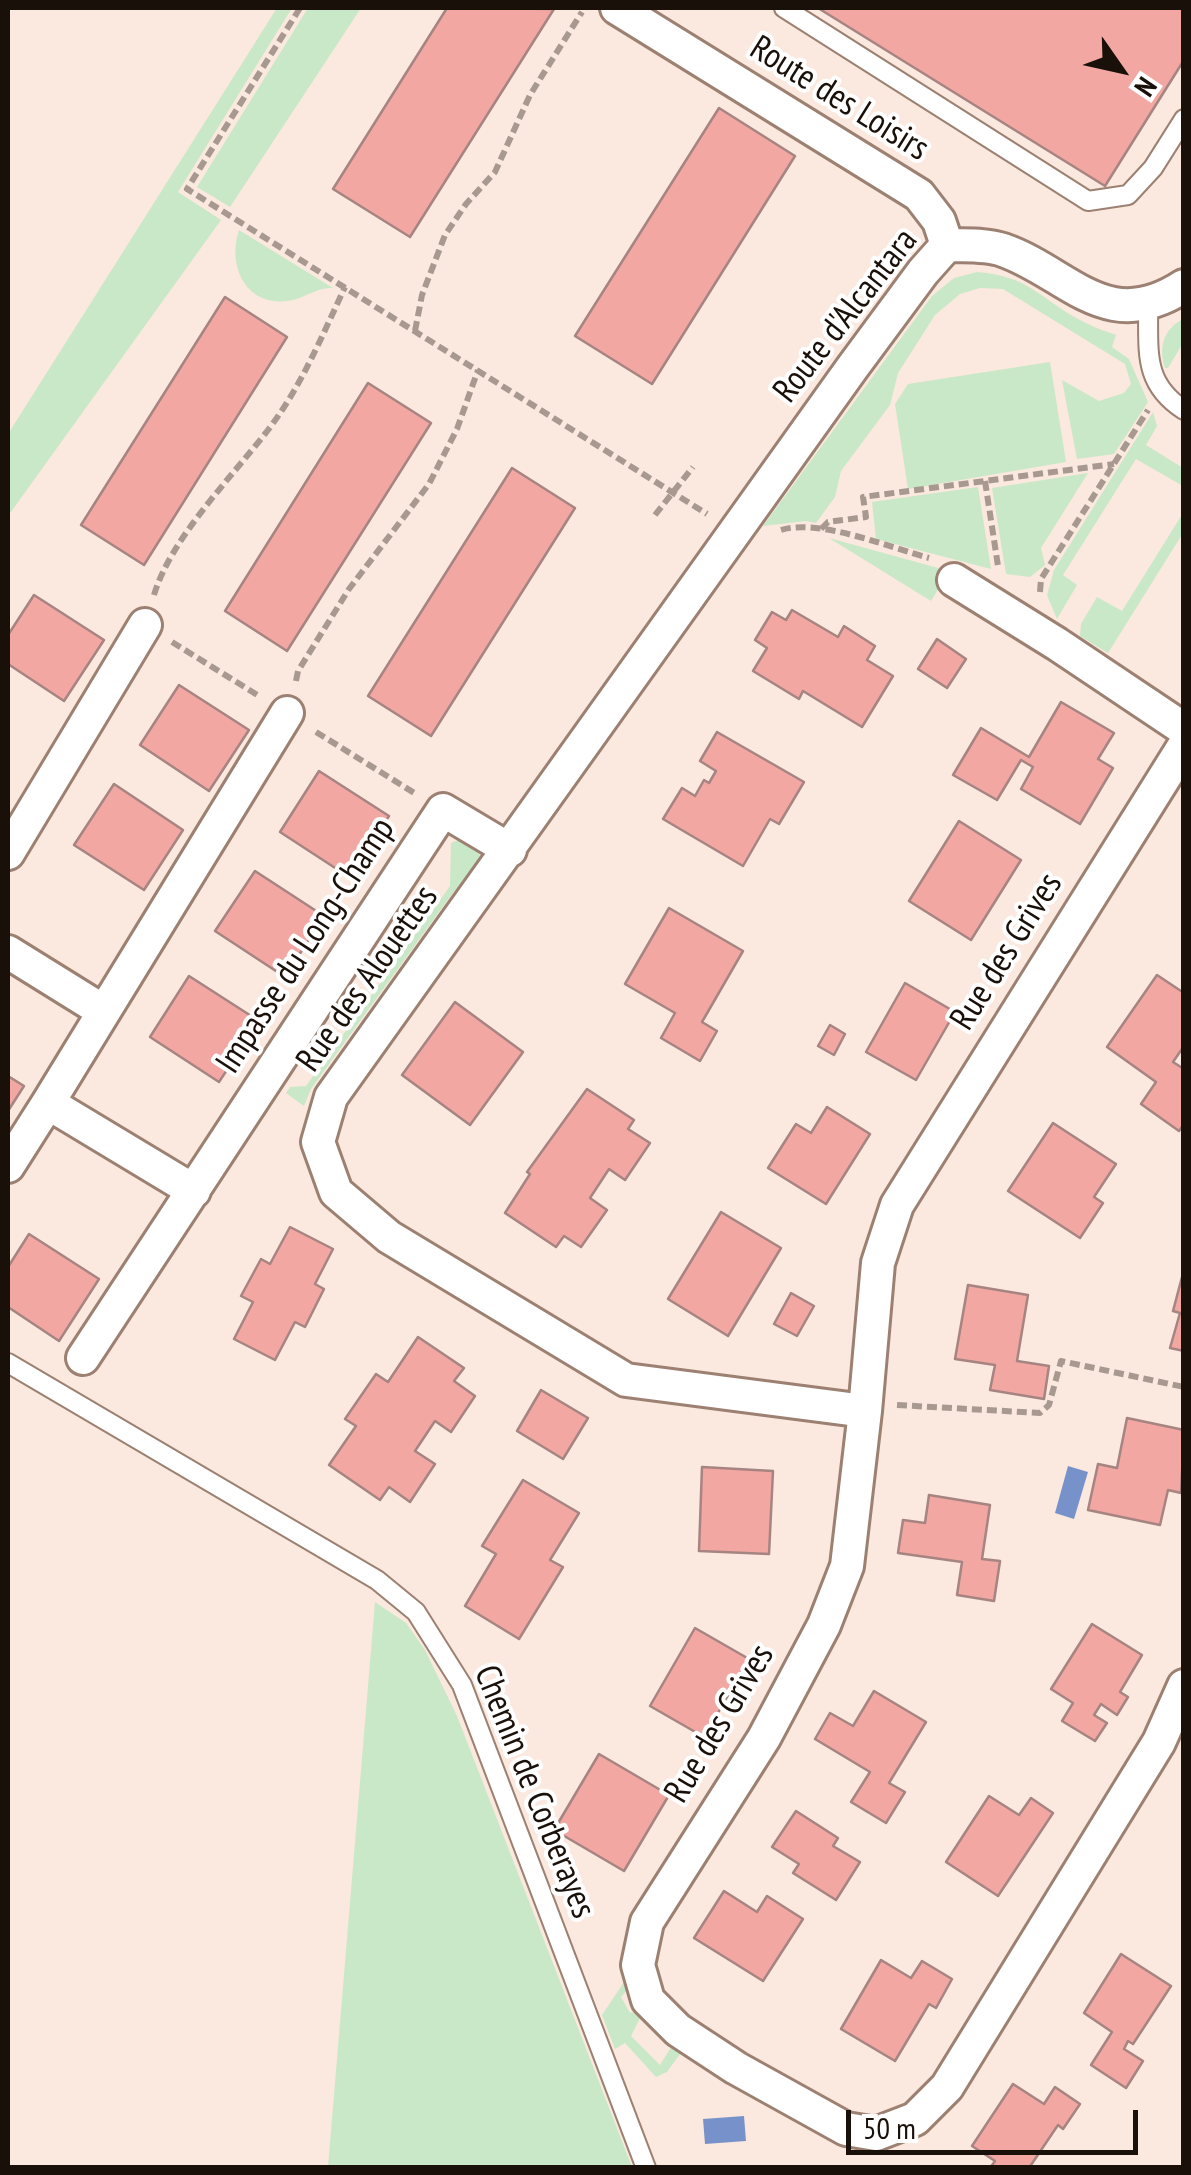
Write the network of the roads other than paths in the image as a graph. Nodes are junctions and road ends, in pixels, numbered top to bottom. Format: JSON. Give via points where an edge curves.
{"nodes":[{"id":1,"x":617,"y":8,"type":"edge"},
{"id":2,"x":784,"y":8,"type":"edge"},
{"id":3,"x":1184,"y":120,"type":"edge"},
{"id":4,"x":947,"y":245,"type":"junction"},
{"id":5,"x":1184,"y":286,"type":"edge"},
{"id":6,"x":1148,"y":305,"type":"junction"},
{"id":7,"x":1184,"y":410,"type":"edge"},
{"id":8,"x":764,"y":494,"type":"joint"},
{"id":9,"x":954,"y":580,"type":"road end"},
{"id":10,"x":145,"y":625,"type":"road end"},
{"id":11,"x":287,"y":713,"type":"road end"},
{"id":12,"x":1184,"y":729,"type":"edge"},
{"id":13,"x":1184,"y":746,"type":"edge"},
{"id":14,"x":13,"y":832,"type":"edge"},
{"id":15,"x":510,"y":850,"type":"junction"},
{"id":16,"x":8,"y":952,"type":"edge"},
{"id":17,"x":103,"y":1012,"type":"junction"},
{"id":18,"x":48,"y":1103,"type":"junction"},
{"id":19,"x":8,"y":1166,"type":"edge"},
{"id":20,"x":194,"y":1191,"type":"junction"},
{"id":21,"x":83,"y":1358,"type":"dead end"},
{"id":22,"x":8,"y":1363,"type":"edge"},
{"id":23,"x":876,"y":1408,"type":"junction"},
{"id":24,"x":1184,"y":1686,"type":"edge"},
{"id":25,"x":646,"y":2168,"type":"edge"}],
"edges":[{"from":1,"to":4,"type":"street","name":"Route des Loisirs","via":[[919,195],[940,221]]},
{"from":2,"to":3,"type":"lane","via":[[1088,201],[1128,195]]},
{"from":4,"to":6,"type":"street","name":"Route d'Alcantara","via":[[1002,250],[1083,295]]},
{"from":4,"to":8,"type":"street","name":"Route d'Alcantara"},
{"from":5,"to":6,"type":"street"},
{"from":6,"to":7,"type":"lane","via":[[1149,362],[1159,391]]},
{"from":8,"to":15,"type":"street","name":"Rue des Alouettes"},
{"from":9,"to":12,"type":"street"},
{"from":10,"to":14,"type":"street"},
{"from":11,"to":17,"type":"street"},
{"from":13,"to":23,"type":"street","name":"Rue des Grives","via":[[896,1205],[878,1264]]},
{"from":15,"to":20,"type":"street","name":"Impasse du Long-Champ","via":[[443,810]]},
{"from":15,"to":23,"type":"street","name":"Rue des Alouettes","via":[[331,1098],[318,1142],[336,1192],[389,1237],[626,1380]]},
{"from":16,"to":17,"type":"street"},
{"from":17,"to":18,"type":"street"},
{"from":18,"to":19,"type":"street"},
{"from":18,"to":20,"type":"street"},
{"from":20,"to":21,"type":"street","name":"Impasse du Long-Champ"},
{"from":22,"to":25,"type":"lane","name":"Chemin de Corberayes","via":[[360,1570],[416,1612],[462,1685]]},
{"from":23,"to":24,"type":"street","name":"Rue des Grives","via":[[847,1566],[824,1625],[764,1738],[647,1922],[638,1965],[648,2000],[678,2030],[846,2130],[876,2134],[915,2118],[947,2086],[1159,1742]]}]}
